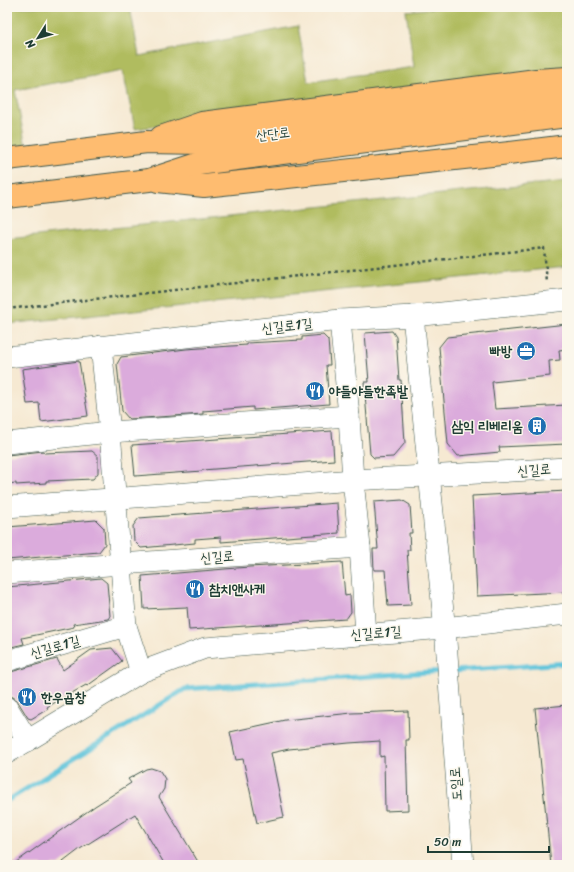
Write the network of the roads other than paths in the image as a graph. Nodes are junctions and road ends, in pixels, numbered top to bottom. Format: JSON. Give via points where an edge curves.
{"nodes":[{"id":1,"x":567,"y":78,"type":"edge"},
{"id":2,"x":567,"y":97,"type":"edge"},
{"id":3,"x":537,"y":111,"type":"junction"},
{"id":4,"x":567,"y":116,"type":"edge"},
{"id":5,"x":147,"y":142,"type":"junction"},
{"id":6,"x":567,"y":146,"type":"edge"},
{"id":7,"x":7,"y":159,"type":"edge"},
{"id":8,"x":149,"y":180,"type":"junction"},
{"id":9,"x":7,"y":197,"type":"edge"},
{"id":10,"x":558,"y":301,"type":"edge"},
{"id":11,"x":413,"y":316,"type":"junction"},
{"id":12,"x":340,"y":320,"type":"junction"},
{"id":13,"x":101,"y":346,"type":"junction"},
{"id":14,"x":7,"y":357,"type":"edge"},
{"id":15,"x":349,"y":416,"type":"junction"},
{"id":16,"x":110,"y":432,"type":"junction"},
{"id":17,"x":7,"y":442,"type":"edge"},
{"id":18,"x":567,"y":468,"type":"edge"},
{"id":19,"x":428,"y":476,"type":"junction"},
{"id":20,"x":353,"y":480,"type":"junction"},
{"id":21,"x":116,"y":500,"type":"junction"},
{"id":22,"x":7,"y":507,"type":"edge"},
{"id":23,"x":360,"y":547,"type":"junction"},
{"id":24,"x":121,"y":564,"type":"junction"},
{"id":25,"x":7,"y":573,"type":"edge"},
{"id":26,"x":567,"y":614,"type":"edge"},
{"id":27,"x":126,"y":626,"type":"junction"},
{"id":28,"x":366,"y":634,"type":"junction"},
{"id":29,"x":445,"y":635,"type":"junction"},
{"id":30,"x":7,"y":661,"type":"edge"},
{"id":31,"x":141,"y":672,"type":"junction"},
{"id":32,"x":7,"y":707,"type":"edge"},
{"id":33,"x":28,"y":741,"type":"junction"},
{"id":34,"x":7,"y":753,"type":"edge"},
{"id":35,"x":463,"y":865,"type":"edge"}],
"edges":[{"from":1,"to":5,"type":"main road","via":[[202,123]]},
{"from":2,"to":3,"type":"main road"},
{"from":3,"to":4,"type":"main road"},
{"from":3,"to":5,"type":"main road","name":"산단로","via":[[203,143]]},
{"from":3,"to":8,"type":"main road","via":[[198,164]]},
{"from":5,"to":7,"type":"main road","name":"산단로"},
{"from":6,"to":8,"type":"main road","via":[[204,186]]},
{"from":8,"to":9,"type":"main road"},
{"from":10,"to":11,"type":"street","name":"신길로1길"},
{"from":11,"to":12,"type":"street","name":"신길로1길"},
{"from":11,"to":19,"type":"street"},
{"from":12,"to":13,"type":"street","name":"신길로1길"},
{"from":12,"to":15,"type":"street"},
{"from":13,"to":14,"type":"street","name":"신길로1길"},
{"from":13,"to":16,"type":"street"},
{"from":15,"to":16,"type":"street"},
{"from":15,"to":20,"type":"street"},
{"from":16,"to":17,"type":"street"},
{"from":16,"to":21,"type":"street"},
{"from":18,"to":19,"type":"street","name":"신길로"},
{"from":19,"to":20,"type":"street","name":"신길로"},
{"from":19,"to":29,"type":"street"},
{"from":20,"to":21,"type":"street","name":"신길로"},
{"from":20,"to":23,"type":"street"},
{"from":21,"to":22,"type":"street","name":"신길로"},
{"from":21,"to":24,"type":"street"},
{"from":23,"to":24,"type":"street","name":"신길로"},
{"from":23,"to":28,"type":"street"},
{"from":24,"to":25,"type":"street","name":"신길로"},
{"from":24,"to":27,"type":"street"},
{"from":26,"to":29,"type":"street","name":"신길로1길"},
{"from":27,"to":30,"type":"street","name":"신길로1길"},
{"from":27,"to":31,"type":"street"},
{"from":28,"to":29,"type":"street","name":"신길로1길"},
{"from":28,"to":31,"type":"street","name":"신길로1길","via":[[205,648]]},
{"from":29,"to":35,"type":"street","name":"도일로"},
{"from":31,"to":33,"type":"street","name":"신길로1길"},
{"from":32,"to":33,"type":"street"},
{"from":33,"to":34,"type":"street","name":"신길로1길"}]}
